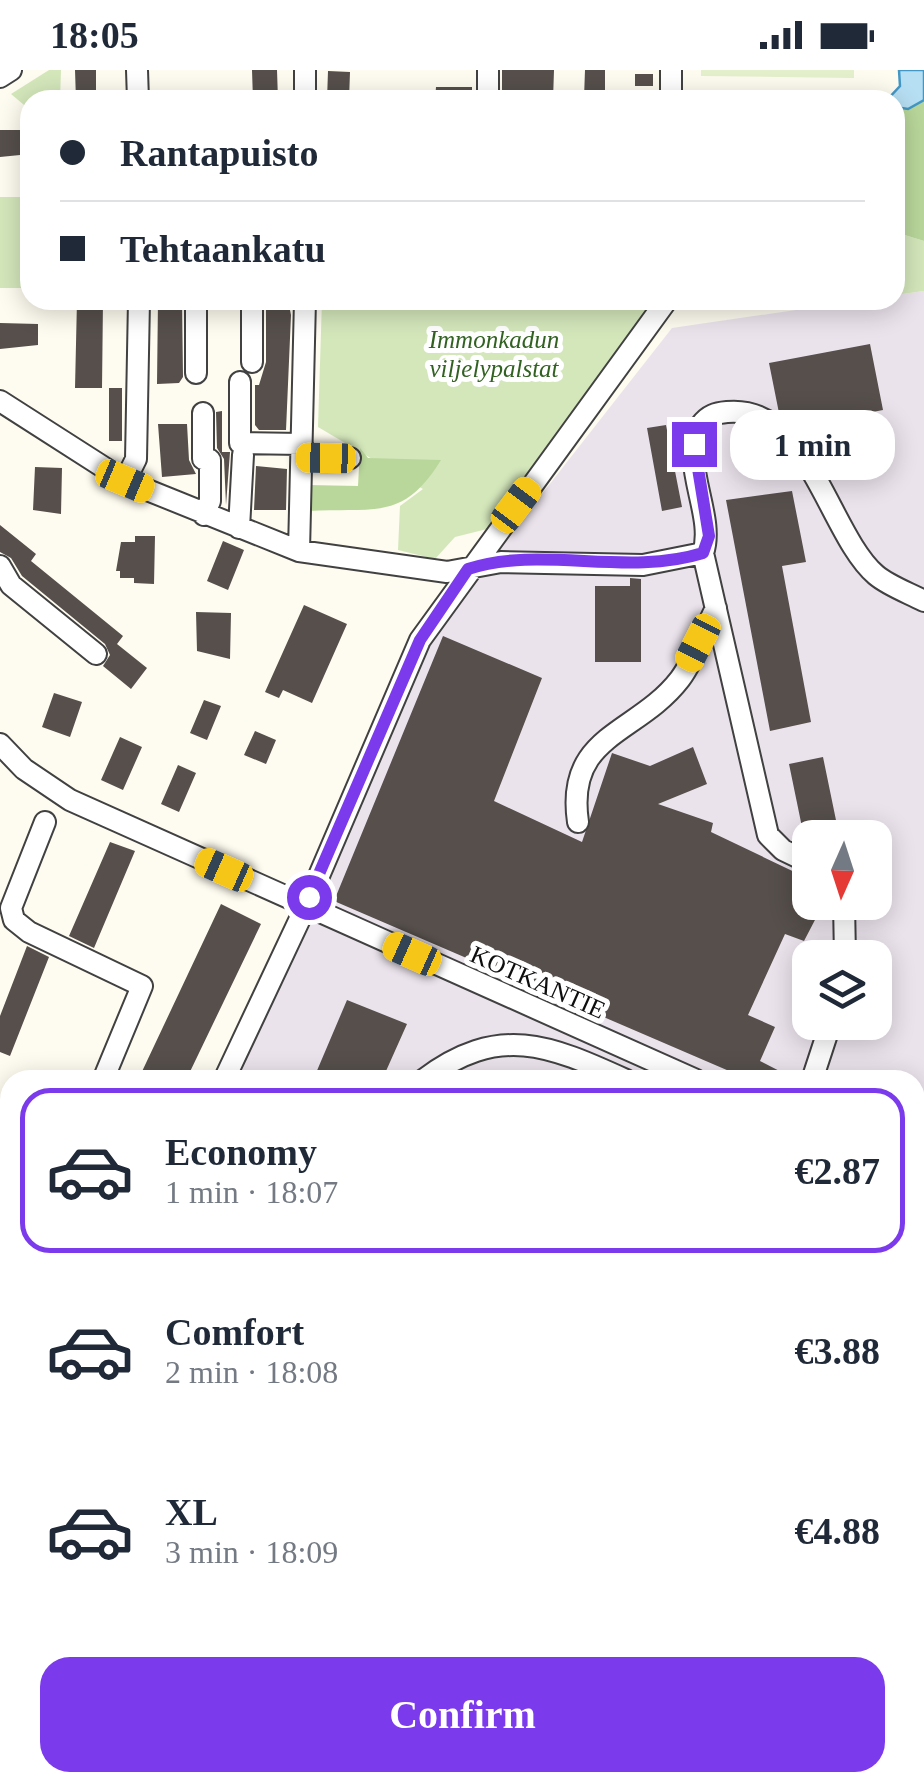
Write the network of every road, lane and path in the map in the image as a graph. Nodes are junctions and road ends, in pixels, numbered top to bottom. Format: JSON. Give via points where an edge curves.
{"nodes":[{"id":1,"x":11,"y":70,"type":"edge"},
{"id":2,"x":0,"y":77,"type":"edge"},
{"id":3,"x":139,"y":310,"type":"edge"},
{"id":4,"x":196,"y":310,"type":"edge"},
{"id":5,"x":252,"y":310,"type":"edge"},
{"id":6,"x":305,"y":310,"type":"edge"},
{"id":7,"x":661,"y":310,"type":"edge"},
{"id":8,"x":252,"y":362,"type":"dead end"},
{"id":9,"x":196,"y":373,"type":"dead end"},
{"id":10,"x":240,"y":382,"type":"dead end"},
{"id":11,"x":0,"y":402,"type":"edge"},
{"id":12,"x":203,"y":412,"type":"dead end"},
{"id":13,"x":302,"y":451,"type":"junction"},
{"id":14,"x":243,"y":455,"type":"dead end"},
{"id":15,"x":350,"y":458,"type":"dead end"},
{"id":16,"x":125,"y":481,"type":"junction"},
{"id":17,"x":204,"y":514,"type":"junction"},
{"id":18,"x":239,"y":528,"type":"junction"},
{"id":19,"x":299,"y":551,"type":"junction"},
{"id":20,"x":703,"y":553,"type":"junction"},
{"id":21,"x":0,"y":566,"type":"edge"},
{"id":22,"x":468,"y":569,"type":"junction"},
{"id":23,"x":924,"y":601,"type":"edge"},
{"id":24,"x":716,"y":608,"type":"junction"},
{"id":25,"x":96,"y":654,"type":"dead end"},
{"id":26,"x":0,"y":744,"type":"edge"},
{"id":27,"x":44,"y":822,"type":"dead end"},
{"id":28,"x":578,"y":822,"type":"dead end"},
{"id":29,"x":792,"y":854,"type":"edge"},
{"id":30,"x":306,"y":906,"type":"junction"},
{"id":31,"x":825,"y":1040,"type":"edge"},
{"id":32,"x":107,"y":1070,"type":"edge"},
{"id":33,"x":229,"y":1070,"type":"edge"},
{"id":34,"x":444,"y":1070,"type":"edge"},
{"id":35,"x":604,"y":1070,"type":"edge"},
{"id":36,"x":674,"y":1070,"type":"edge"},
{"id":37,"x":815,"y":1070,"type":"edge"}],
"edges":[{"from":1,"to":2,"type":"street"},
{"from":3,"to":16,"type":"street","via":[[136,459]]},
{"from":4,"to":9,"type":"street"},
{"from":5,"to":8,"type":"street"},
{"from":6,"to":13,"type":"street"},
{"from":7,"to":22,"type":"street"},
{"from":10,"to":13,"type":"street","via":[[240,443]]},
{"from":11,"to":16,"type":"street"},
{"from":12,"to":17,"type":"street","via":[[203,459],[210,460]]},
{"from":13,"to":15,"type":"street"},
{"from":13,"to":19,"type":"street"},
{"from":14,"to":18,"type":"street"},
{"from":16,"to":17,"type":"street"},
{"from":17,"to":18,"type":"street"},
{"from":18,"to":19,"type":"street"},
{"from":19,"to":22,"type":"street","via":[[433,571]]},
{"from":20,"to":22,"type":"street","via":[[643,565],[501,562]]},
{"from":20,"to":23,"type":"street","via":[[709,536],[694,444],[714,413],[739,411],[778,430],[813,471],[876,575]]},
{"from":20,"to":24,"type":"street"},
{"from":21,"to":25,"type":"street","via":[[11,585]]},
{"from":22,"to":30,"type":"street","via":[[420,640]]},
{"from":24,"to":28,"type":"street","via":[[680,678],[636,720],[596,744],[578,777]]},
{"from":24,"to":29,"type":"street","via":[[768,836]]},
{"from":26,"to":30,"type":"street","name":"KOTKANTIE","via":[[70,800]]},
{"from":27,"to":32,"type":"street","via":[[10,908],[14,920],[142,986]]},
{"from":30,"to":33,"type":"street"},
{"from":30,"to":36,"type":"street","name":"KOTKANTIE"},
{"from":31,"to":37,"type":"street"},
{"from":34,"to":35,"type":"street","via":[[494,1046],[528,1043]]}]}
